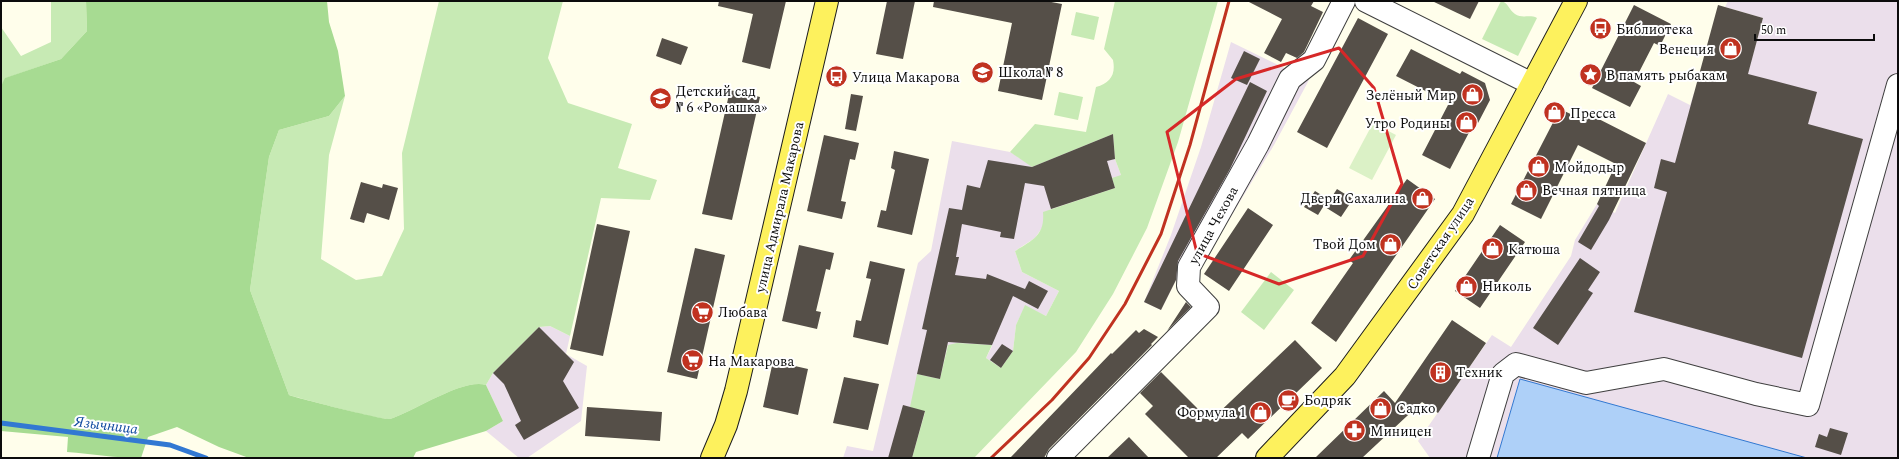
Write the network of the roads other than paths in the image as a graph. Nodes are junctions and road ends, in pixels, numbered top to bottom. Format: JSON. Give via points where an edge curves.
{"nodes":[{"id":1,"x":827,"y":1,"type":"edge"},
{"id":2,"x":1344,"y":1,"type":"edge"},
{"id":3,"x":1366,"y":1,"type":"edge"},
{"id":4,"x":1576,"y":1,"type":"edge"},
{"id":5,"x":1532,"y":84,"type":"junction"},
{"id":6,"x":1898,"y":85,"type":"edge"},
{"id":7,"x":712,"y":458,"type":"edge"},
{"id":8,"x":1058,"y":458,"type":"edge"},
{"id":9,"x":1267,"y":458,"type":"edge"},
{"id":10,"x":1478,"y":458,"type":"edge"}],
"edges":[{"from":1,"to":7,"type":"main road","name":"улица Адмирала Макарова","via":[[736,391],[726,425]]},
{"from":2,"to":8,"type":"street","name":"улица Чехова","via":[[1314,60],[1290,79],[1258,144],[1189,267],[1188,286],[1208,307]]},
{"from":3,"to":5,"type":"street"},
{"from":4,"to":5,"type":"main road","name":"Советская улица"},
{"from":5,"to":9,"type":"main road","name":"Советская улица","via":[[1463,214],[1345,376]]},
{"from":6,"to":10,"type":"street","via":[[1808,405],[1664,369],[1586,383],[1516,364],[1503,374]]}]}
